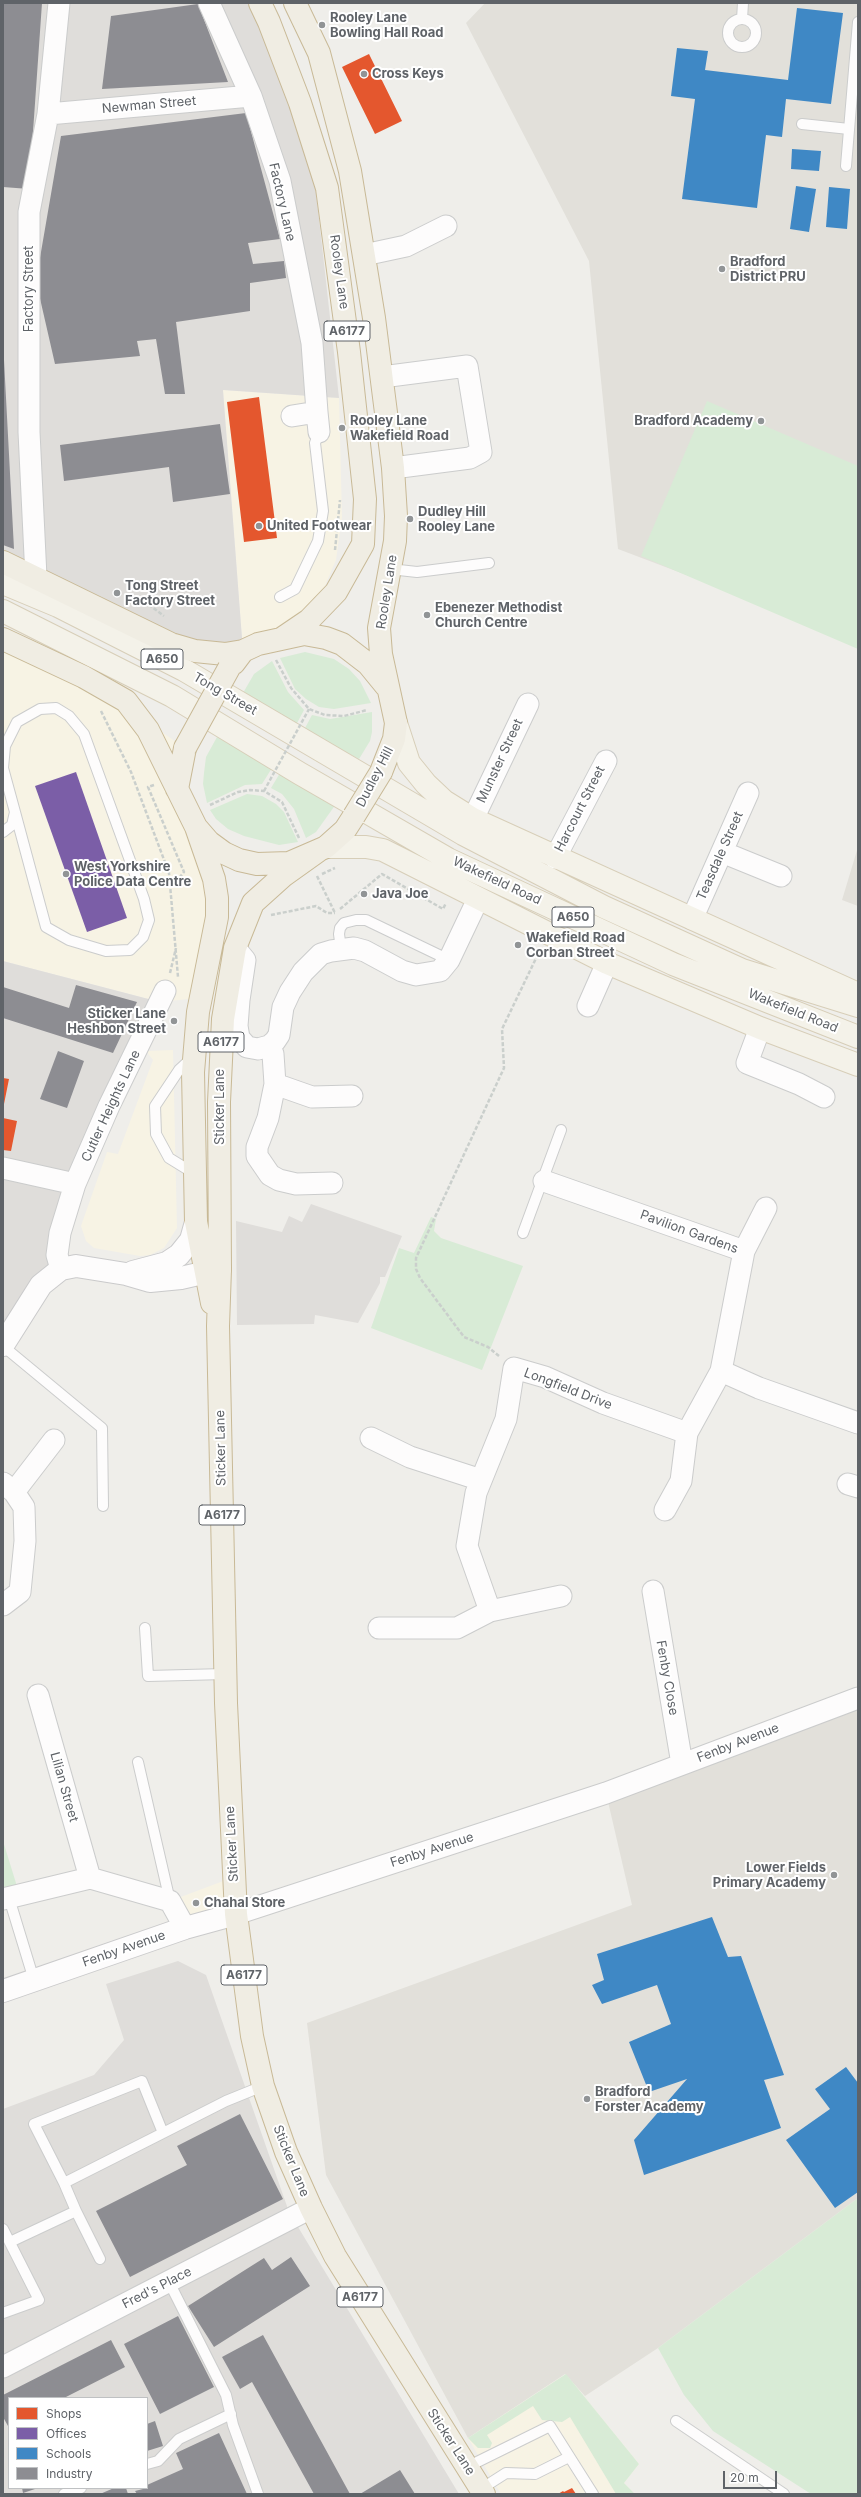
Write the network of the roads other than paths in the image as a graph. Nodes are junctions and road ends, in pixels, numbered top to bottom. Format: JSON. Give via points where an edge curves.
{"nodes":[{"id":1,"x":59,"y":3,"type":"edge"},
{"id":2,"x":209,"y":3,"type":"edge"},
{"id":3,"x":260,"y":3,"type":"edge"},
{"id":4,"x":294,"y":3,"type":"edge"},
{"id":5,"x":743,"y":3,"type":"edge"},
{"id":6,"x":742,"y":19,"type":"dead end"},
{"id":7,"x":858,"y":22,"type":"edge"},
{"id":8,"x":251,"y":96,"type":"junction"},
{"id":9,"x":48,"y":114,"type":"junction"},
{"id":10,"x":802,"y":124,"type":"dead end"},
{"id":11,"x":850,"y":129,"type":"junction"},
{"id":12,"x":846,"y":166,"type":"dead end"},
{"id":13,"x":446,"y":226,"type":"dead end"},
{"id":14,"x":364,"y":255,"type":"junction"},
{"id":15,"x":382,"y":377,"type":"junction"},
{"id":16,"x":292,"y":416,"type":"dead end"},
{"id":17,"x":318,"y":422,"type":"junction"},
{"id":18,"x":393,"y":468,"type":"junction"},
{"id":19,"x":3,"y":562,"type":"edge"},
{"id":20,"x":489,"y":563,"type":"dead end"},
{"id":21,"x":390,"y":569,"type":"junction"},
{"id":22,"x":36,"y":577,"type":"junction"},
{"id":23,"x":3,"y":583,"type":"edge"},
{"id":24,"x":280,"y":597,"type":"dead end"},
{"id":25,"x":3,"y":612,"type":"edge"},
{"id":26,"x":3,"y":639,"type":"edge"},
{"id":27,"x":278,"y":649,"type":"junction"},
{"id":28,"x":243,"y":651,"type":"junction"},
{"id":29,"x":390,"y":692,"type":"junction"},
{"id":30,"x":528,"y":704,"type":"dead end"},
{"id":31,"x":396,"y":723,"type":"junction"},
{"id":32,"x":316,"y":746,"type":"joint"},
{"id":33,"x":606,"y":761,"type":"dead end"},
{"id":34,"x":177,"y":790,"type":"junction"},
{"id":35,"x":748,"y":793,"type":"dead end"},
{"id":36,"x":15,"y":812,"type":"junction"},
{"id":37,"x":473,"y":819,"type":"junction"},
{"id":38,"x":196,"y":827,"type":"junction"},
{"id":39,"x":3,"y":832,"type":"edge"},
{"id":40,"x":722,"y":852,"type":"junction"},
{"id":41,"x":320,"y":857,"type":"junction"},
{"id":42,"x":555,"y":858,"type":"junction"},
{"id":43,"x":780,"y":878,"type":"dead end"},
{"id":44,"x":478,"y":899,"type":"junction"},
{"id":45,"x":692,"y":918,"type":"junction"},
{"id":46,"x":235,"y":948,"type":"junction"},
{"id":47,"x":341,"y":949,"type":"junction"},
{"id":48,"x":452,"y":955,"type":"junction"},
{"id":49,"x":607,"y":963,"type":"junction"},
{"id":50,"x":165,"y":991,"type":"road end"},
{"id":51,"x":858,"y":994,"type":"edge"},
{"id":52,"x":588,"y":1006,"type":"dead end"},
{"id":53,"x":858,"y":1006,"type":"edge"},
{"id":54,"x":760,"y":1028,"type":"junction"},
{"id":55,"x":858,"y":1037,"type":"edge"},
{"id":56,"x":269,"y":1046,"type":"junction"},
{"id":57,"x":194,"y":1056,"type":"junction"},
{"id":58,"x":858,"y":1065,"type":"edge"},
{"id":59,"x":275,"y":1084,"type":"junction"},
{"id":60,"x":352,"y":1096,"type":"dead end"},
{"id":61,"x":824,"y":1097,"type":"dead end"},
{"id":62,"x":561,"y":1130,"type":"dead end"},
{"id":63,"x":3,"y":1168,"type":"edge"},
{"id":64,"x":195,"y":1174,"type":"junction"},
{"id":65,"x":544,"y":1181,"type":"junction"},
{"id":66,"x":332,"y":1183,"type":"dead end"},
{"id":67,"x":75,"y":1184,"type":"junction"},
{"id":68,"x":766,"y":1208,"type":"dead end"},
{"id":69,"x":196,"y":1222,"type":"junction"},
{"id":70,"x":523,"y":1233,"type":"dead end"},
{"id":71,"x":744,"y":1251,"type":"junction"},
{"id":72,"x":61,"y":1269,"type":"junction"},
{"id":73,"x":212,"y":1271,"type":"junction"},
{"id":74,"x":126,"y":1274,"type":"junction"},
{"id":75,"x":3,"y":1346,"type":"edge"},
{"id":76,"x":721,"y":1371,"type":"junction"},
{"id":77,"x":858,"y":1423,"type":"edge"},
{"id":78,"x":687,"y":1433,"type":"junction"},
{"id":79,"x":371,"y":1438,"type":"dead end"},
{"id":80,"x":54,"y":1440,"type":"dead end"},
{"id":81,"x":481,"y":1480,"type":"junction"},
{"id":82,"x":8,"y":1487,"type":"edge"},
{"id":83,"x":103,"y":1506,"type":"dead end"},
{"id":84,"x":665,"y":1510,"type":"dead end"},
{"id":85,"x":653,"y":1591,"type":"dead end"},
{"id":86,"x":560,"y":1596,"type":"dead end"},
{"id":87,"x":3,"y":1605,"type":"edge"},
{"id":88,"x":490,"y":1611,"type":"junction"},
{"id":89,"x":145,"y":1628,"type":"dead end"},
{"id":90,"x":379,"y":1628,"type":"dead end"},
{"id":91,"x":225,"y":1674,"type":"junction"},
{"id":92,"x":38,"y":1695,"type":"dead end"},
{"id":93,"x":858,"y":1698,"type":"edge"},
{"id":94,"x":138,"y":1762,"type":"dead end"},
{"id":95,"x":682,"y":1764,"type":"junction"},
{"id":96,"x":90,"y":1878,"type":"junction"},
{"id":97,"x":6,"y":1899,"type":"edge"},
{"id":98,"x":170,"y":1901,"type":"junction"},
{"id":99,"x":236,"y":1914,"type":"junction"},
{"id":100,"x":185,"y":1928,"type":"junction"},
{"id":101,"x":34,"y":1980,"type":"junction"},
{"id":102,"x":3,"y":1990,"type":"edge"},
{"id":103,"x":263,"y":2086,"type":"junction"},
{"id":104,"x":163,"y":2133,"type":"junction"},
{"id":105,"x":64,"y":2183,"type":"junction"},
{"id":106,"x":310,"y":2208,"type":"junction"},
{"id":107,"x":76,"y":2211,"type":"junction"},
{"id":108,"x":3,"y":2229,"type":"edge"},
{"id":109,"x":10,"y":2242,"type":"junction"},
{"id":110,"x":100,"y":2259,"type":"dead end"},
{"id":111,"x":169,"y":2282,"type":"junction"},
{"id":112,"x":3,"y":2313,"type":"edge"},
{"id":113,"x":3,"y":2367,"type":"edge"},
{"id":114,"x":230,"y":2414,"type":"junction"},
{"id":115,"x":676,"y":2421,"type":"dead end"},
{"id":116,"x":569,"y":2457,"type":"junction"},
{"id":117,"x":148,"y":2464,"type":"edge"},
{"id":118,"x":467,"y":2467,"type":"junction"},
{"id":119,"x":78,"y":2489,"type":"edge"},
{"id":120,"x":483,"y":2491,"type":"edge"},
{"id":121,"x":64,"y":2494,"type":"edge"},
{"id":122,"x":258,"y":2494,"type":"edge"},
{"id":123,"x":593,"y":2494,"type":"edge"},
{"id":124,"x":784,"y":2494,"type":"edge"}],
"edges":[{"from":1,"to":9,"type":"street","name":"Factory Street"},
{"from":2,"to":8,"type":"street","name":"Factory Lane"},
{"from":3,"to":27,"type":"highway","name":"Rooley Lane","number":"A6177","via":[[300,103],[328,188],[365,499],[363,544],[336,592]]},
{"from":4,"to":14,"type":"highway","name":"Rooley Lane","number":"A6177","via":[[319,53],[350,170]]},
{"from":5,"to":6,"type":"lane"},
{"from":7,"to":11,"type":"lane"},
{"from":8,"to":9,"type":"street","name":"Newman Street"},
{"from":8,"to":17,"type":"street","name":"Factory Lane","via":[[280,181],[312,343]]},
{"from":9,"to":22,"type":"street","name":"Factory Street","via":[[29,212],[29,432]]},
{"from":10,"to":11,"type":"lane"},
{"from":11,"to":12,"type":"lane"},
{"from":13,"to":14,"type":"street","via":[[406,246]]},
{"from":14,"to":15,"type":"highway","name":"Rooley Lane","number":"A6177"},
{"from":15,"to":18,"type":"highway","name":"Rooley Lane","number":"A6177"},
{"from":15,"to":18,"type":"street","via":[[467,366],[481,452],[470,458]]},
{"from":16,"to":17,"type":"street"},
{"from":17,"to":24,"type":"lane","name":"Factory Lane","via":[[314,443],[323,510],[318,541],[295,589]]},
{"from":18,"to":21,"type":"highway","name":"Rooley Lane","number":"A6177","via":[[396,516]]},
{"from":19,"to":22,"type":"highway"},
{"from":20,"to":21,"type":"lane","via":[[416,572]]},
{"from":21,"to":29,"type":"highway","name":"Rooley Lane","number":"A6177","via":[[379,628]]},
{"from":22,"to":28,"type":"highway","via":[[171,644],[225,654]]},
{"from":23,"to":32,"type":"main road","name":"Tong Street","number":"A650","via":[[58,606],[184,670]]},
{"from":25,"to":55,"type":"main road","name":"Wakefield Road","number":"A650","via":[[172,696],[448,859],[673,964]]},
{"from":26,"to":34,"type":"highway","via":[[84,677],[126,701],[148,730]]},
{"from":27,"to":28,"type":"highway","name":"Dudley Hill","via":[[258,644]]},
{"from":27,"to":29,"type":"highway","name":"Dudley Hill","via":[[304,634],[342,644],[368,664]]},
{"from":28,"to":34,"type":"highway","name":"Dudley Hill","bridge":true,"via":[[229,668],[185,748]]},
{"from":29,"to":31,"type":"highway","name":"Dudley Hill"},
{"from":30,"to":37,"type":"street","name":"Munster Street"},
{"from":31,"to":37,"type":"main road","via":[[409,762],[426,784],[444,801]]},
{"from":31,"to":41,"type":"highway","name":"Dudley Hill","bridge":true,"via":[[394,739],[380,772],[345,830]]},
{"from":32,"to":53,"type":"main road","name":"Wakefield Road","number":"A650","via":[[463,834],[604,907],[742,970]]},
{"from":33,"to":42,"type":"street","name":"Harcourt Street"},
{"from":34,"to":38,"type":"highway","name":"Dudley Hill"},
{"from":35,"to":40,"type":"street","name":"Teasdale Street"},
{"from":36,"to":36,"type":"lane","via":[[3,768],[5,746],[17,722],[40,709],[56,708],[69,716],[84,734],[144,899],[150,920],[143,937],[130,950],[106,951],[69,940],[46,927]]},
{"from":36,"to":39,"type":"lane","via":[[12,824]]},
{"from":37,"to":42,"type":"main road"},
{"from":38,"to":41,"type":"highway","name":"Dudley Hill","via":[[209,842],[239,860],[257,864],[289,863]]},
{"from":38,"to":57,"type":"highway","name":"Sticker Lane","number":"A6177","via":[[214,880],[217,911],[201,988]]},
{"from":40,"to":43,"type":"street"},
{"from":40,"to":45,"type":"street","name":"Teasdale Street"},
{"from":41,"to":44,"type":"main road","via":[[366,847],[383,850]]},
{"from":41,"to":46,"type":"highway","name":"Sticker Lane","number":"A6177","via":[[283,876],[253,903]]},
{"from":42,"to":45,"type":"main road"},
{"from":44,"to":48,"type":"street"},
{"from":44,"to":49,"type":"main road"},
{"from":45,"to":51,"type":"main road"},
{"from":46,"to":56,"type":"street","via":[[245,960],[239,1000],[239,1038],[247,1047],[258,1049]]},
{"from":46,"to":73,"type":"highway","name":"Sticker Lane","number":"A6177","via":[[223,1018],[220,1058]]},
{"from":47,"to":48,"type":"street","via":[[365,951],[416,975],[440,971]]},
{"from":47,"to":48,"type":"lane","via":[[338,934],[344,923],[366,920],[443,956]]},
{"from":47,"to":56,"type":"street","via":[[321,954],[312,962],[290,992],[283,1007],[279,1035]]},
{"from":49,"to":52,"type":"street"},
{"from":49,"to":54,"type":"main road"},
{"from":50,"to":67,"type":"street","name":"Cutler Heights Lane"},
{"from":54,"to":58,"type":"main road"},
{"from":54,"to":61,"type":"street","via":[[747,1063]]},
{"from":56,"to":59,"type":"street","via":[[273,1054]]},
{"from":57,"to":64,"type":"highway","name":"Sticker Lane","number":"A6177"},
{"from":57,"to":64,"type":"lane","via":[[179,1070],[156,1106],[156,1134],[170,1158]]},
{"from":59,"to":60,"type":"street","via":[[312,1097]]},
{"from":59,"to":66,"type":"street","via":[[268,1118],[257,1146],[257,1156],[262,1165],[278,1180],[296,1184]]},
{"from":62,"to":65,"type":"lane"},
{"from":63,"to":67,"type":"street"},
{"from":64,"to":69,"type":"highway","name":"Sticker Lane","number":"A6177"},
{"from":65,"to":70,"type":"lane"},
{"from":65,"to":71,"type":"street","name":"Pavilion Gardens"},
{"from":67,"to":72,"type":"street","name":"Cutler Heights Lane","via":[[60,1233],[57,1255]]},
{"from":68,"to":71,"type":"street"},
{"from":69,"to":73,"type":"highway","name":"Sticker Lane","number":"A6177"},
{"from":69,"to":74,"type":"street","via":[[191,1240],[179,1255],[167,1263]]},
{"from":71,"to":76,"type":"street","name":"Pavilion Gardens"},
{"from":72,"to":74,"type":"street","via":[[76,1266]]},
{"from":72,"to":75,"type":"street","via":[[41,1285]]},
{"from":73,"to":74,"type":"street","via":[[150,1281]]},
{"from":73,"to":91,"type":"highway","name":"Sticker Lane","number":"A6177","via":[[218,1326]]},
{"from":75,"to":83,"type":"lane","via":[[102,1428]]},
{"from":76,"to":77,"type":"street","via":[[759,1388]]},
{"from":76,"to":78,"type":"street"},
{"from":78,"to":81,"type":"street","name":"Longfield Drive","via":[[602,1403],[545,1377],[514,1368],[506,1419]]},
{"from":78,"to":84,"type":"street","via":[[681,1481]]},
{"from":79,"to":81,"type":"street","via":[[410,1457]]},
{"from":80,"to":82,"type":"street"},
{"from":81,"to":88,"type":"street","name":"Longfield Drive","via":[[476,1493],[467,1546]]},
{"from":82,"to":87,"type":"street","via":[[24,1507],[25,1541],[20,1592]]},
{"from":85,"to":95,"type":"street","name":"Fenby Close"},
{"from":86,"to":88,"type":"street"},
{"from":88,"to":90,"type":"street","via":[[457,1628]]},
{"from":89,"to":91,"type":"lane","via":[[148,1676]]},
{"from":91,"to":99,"type":"highway","name":"Sticker Lane","number":"A6177"},
{"from":92,"to":96,"type":"street","name":"Lilian Street"},
{"from":93,"to":95,"type":"street","name":"Fenby Avenue"},
{"from":94,"to":98,"type":"lane"},
{"from":95,"to":99,"type":"street","name":"Fenby Avenue","via":[[606,1793]]},
{"from":96,"to":97,"type":"street"},
{"from":96,"to":98,"type":"street"},
{"from":97,"to":101,"type":"lane"},
{"from":98,"to":100,"type":"street"},
{"from":99,"to":100,"type":"street","name":"Fenby Avenue"},
{"from":99,"to":103,"type":"highway","name":"Sticker Lane","number":"A6177","via":[[252,2036]]},
{"from":100,"to":101,"type":"street","name":"Fenby Avenue"},
{"from":101,"to":102,"type":"street","name":"Fenby Avenue"},
{"from":103,"to":104,"type":"lane","via":[[226,2101]]},
{"from":103,"to":106,"type":"highway","name":"Sticker Lane","number":"A6177","via":[[286,2152]]},
{"from":104,"to":105,"type":"lane"},
{"from":104,"to":105,"type":"lane","via":[[142,2081],[34,2124]]},
{"from":105,"to":107,"type":"lane"},
{"from":106,"to":111,"type":"street","name":"Fred's Place"},
{"from":106,"to":118,"type":"highway","name":"Sticker Lane","number":"A6177","via":[[335,2256]]},
{"from":107,"to":109,"type":"lane"},
{"from":107,"to":110,"type":"lane"},
{"from":108,"to":109,"type":"lane"},
{"from":109,"to":112,"type":"lane","via":[[39,2300]]},
{"from":111,"to":113,"type":"street","name":"Fred's Place"},
{"from":111,"to":114,"type":"lane","via":[[214,2368],[226,2395]]},
{"from":114,"to":117,"type":"lane","via":[[179,2439],[158,2460]]},
{"from":114,"to":122,"type":"lane"},
{"from":115,"to":124,"type":"lane"},
{"from":116,"to":118,"type":"lane","via":[[550,2426]]},
{"from":116,"to":120,"type":"lane","via":[[534,2474],[506,2473]]},
{"from":116,"to":123,"type":"lane"},
{"from":118,"to":120,"type":"highway","name":"Sticker Lane","number":"A6177"},
{"from":119,"to":121,"type":"lane"}]}
